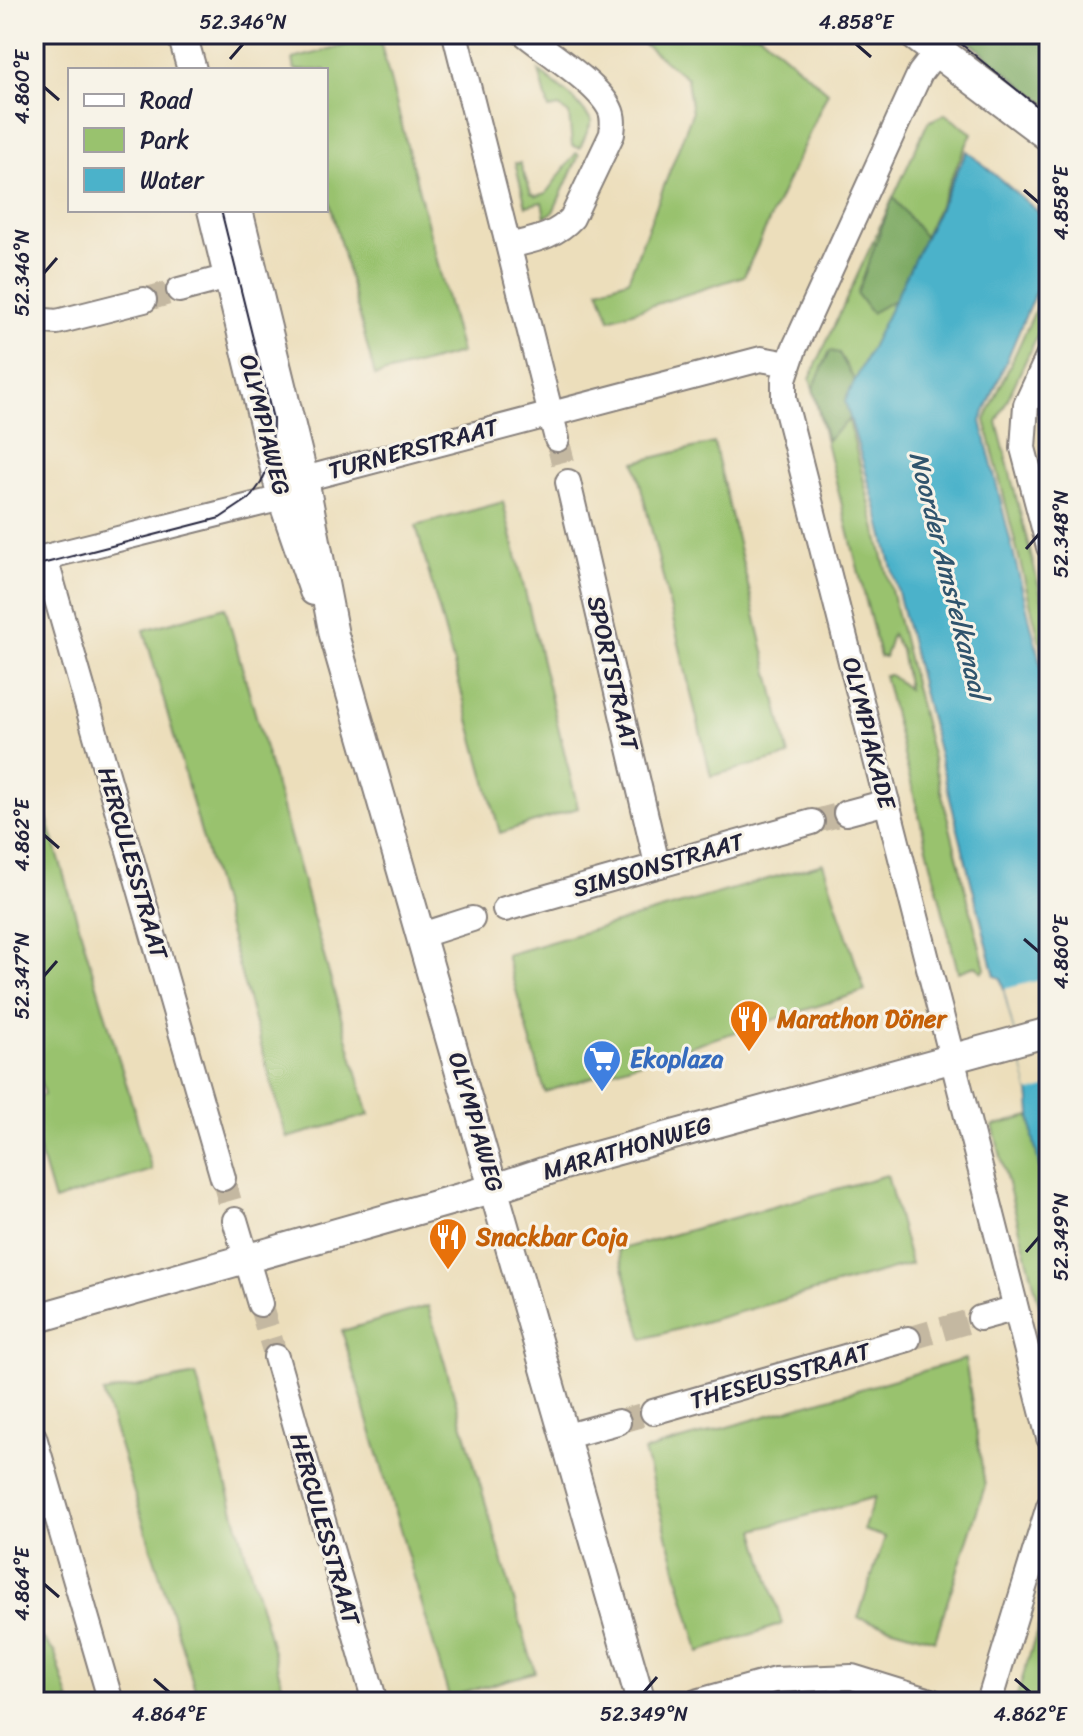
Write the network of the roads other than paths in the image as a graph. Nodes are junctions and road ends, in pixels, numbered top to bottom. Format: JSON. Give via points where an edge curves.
{"nodes":[{"id":1,"x":182,"y":34,"type":"edge"},
{"id":2,"x":455,"y":34,"type":"edge"},
{"id":3,"x":525,"y":34,"type":"edge"},
{"id":4,"x":926,"y":43,"type":"edge"},
{"id":5,"x":191,"y":68,"type":"edge"},
{"id":6,"x":1049,"y":135,"type":"edge"},
{"id":7,"x":212,"y":212,"type":"edge"},
{"id":8,"x":238,"y":212,"type":"edge"},
{"id":9,"x":509,"y":246,"type":"junction"},
{"id":10,"x":228,"y":277,"type":"junction"},
{"id":11,"x":179,"y":290,"type":"tunnel mouth"},
{"id":12,"x":144,"y":300,"type":"tunnel mouth"},
{"id":13,"x":34,"y":320,"type":"edge"},
{"id":14,"x":1049,"y":355,"type":"edge"},
{"id":15,"x":788,"y":364,"type":"junction"},
{"id":16,"x":551,"y":413,"type":"junction"},
{"id":17,"x":557,"y":439,"type":"tunnel mouth"},
{"id":18,"x":304,"y":479,"type":"junction"},
{"id":19,"x":568,"y":482,"type":"tunnel mouth"},
{"id":20,"x":282,"y":498,"type":"junction"},
{"id":21,"x":1049,"y":547,"type":"edge"},
{"id":22,"x":40,"y":559,"type":"edge"},
{"id":23,"x":334,"y":635,"type":"junction"},
{"id":24,"x":887,"y":802,"type":"junction"},
{"id":25,"x":846,"y":813,"type":"tunnel mouth"},
{"id":26,"x":812,"y":822,"type":"tunnel mouth"},
{"id":27,"x":657,"y":864,"type":"junction"},
{"id":28,"x":505,"y":909,"type":"dead end"},
{"id":29,"x":472,"y":919,"type":"dead end"},
{"id":30,"x":422,"y":935,"type":"junction"},
{"id":31,"x":1049,"y":1032,"type":"edge"},
{"id":32,"x":953,"y":1057,"type":"junction"},
{"id":33,"x":223,"y":1178,"type":"tunnel mouth"},
{"id":34,"x":495,"y":1188,"type":"junction"},
{"id":35,"x":235,"y":1220,"type":"tunnel mouth"},
{"id":36,"x":247,"y":1258,"type":"junction"},
{"id":37,"x":260,"y":1304,"type":"tunnel mouth"},
{"id":38,"x":1013,"y":1309,"type":"junction"},
{"id":39,"x":980,"y":1318,"type":"tunnel mouth"},
{"id":40,"x":34,"y":1319,"type":"edge"},
{"id":41,"x":908,"y":1339,"type":"tunnel mouth"},
{"id":42,"x":276,"y":1357,"type":"tunnel mouth"},
{"id":43,"x":653,"y":1412,"type":"tunnel mouth"},
{"id":44,"x":618,"y":1422,"type":"tunnel mouth"},
{"id":45,"x":567,"y":1436,"type":"junction"},
{"id":46,"x":34,"y":1437,"type":"edge"},
{"id":47,"x":1049,"y":1438,"type":"edge"},
{"id":48,"x":1049,"y":1506,"type":"edge"},
{"id":49,"x":111,"y":1702,"type":"edge"},
{"id":50,"x":375,"y":1702,"type":"edge"},
{"id":51,"x":641,"y":1702,"type":"edge"},
{"id":52,"x":696,"y":1702,"type":"edge"},
{"id":53,"x":933,"y":1702,"type":"edge"},
{"id":54,"x":989,"y":1702,"type":"edge"}],
"edges":[{"from":1,"to":5,"type":"street"},
{"from":2,"to":9,"type":"street"},
{"from":3,"to":9,"type":"street","via":[[594,91],[614,119],[612,134],[563,229]]},
{"from":4,"to":6,"type":"main road"},
{"from":4,"to":15,"type":"street","name":"OLYMPIAKADE","via":[[920,73]]},
{"from":7,"to":10,"type":"street","name":"OLYMPIAWEG"},
{"from":8,"to":18,"type":"street","name":"OLYMPIAWEG"},
{"from":9,"to":16,"type":"street"},
{"from":10,"to":11,"type":"street"},
{"from":10,"to":20,"type":"street","name":"OLYMPIAWEG"},
{"from":12,"to":13,"type":"street","via":[[57,322]]},
{"from":14,"to":21,"type":"street","via":[[1026,405],[1023,448]]},
{"from":15,"to":16,"type":"street","name":"TURNERSTRAAT","via":[[761,359]]},
{"from":15,"to":24,"type":"street","name":"OLYMPIAKADE","via":[[784,399]]},
{"from":16,"to":17,"type":"street"},
{"from":16,"to":18,"type":"street","name":"TURNERSTRAAT"},
{"from":18,"to":20,"type":"street","name":"TURNERSTRAAT"},
{"from":18,"to":23,"type":"street","name":"OLYMPIAWEG"},
{"from":19,"to":27,"type":"street","name":"SPORTSTRAAT"},
{"from":20,"to":22,"type":"street","name":"TURNERSTRAAT"},
{"from":20,"to":23,"type":"street","name":"OLYMPIAWEG","via":[[309,581]]},
{"from":22,"to":33,"type":"street","name":"HERCULESSTRAAT"},
{"from":23,"to":30,"type":"street","name":"OLYMPIAWEG"},
{"from":24,"to":25,"type":"street"},
{"from":24,"to":32,"type":"street","name":"OLYMPIAKADE"},
{"from":26,"to":27,"type":"street","name":"SIMSONSTRAAT"},
{"from":27,"to":28,"type":"street","name":"SIMSONSTRAAT"},
{"from":29,"to":30,"type":"street"},
{"from":30,"to":34,"type":"street","name":"OLYMPIAWEG"},
{"from":31,"to":32,"type":"street","name":"MARATHONWEG"},
{"from":32,"to":34,"type":"street","name":"MARATHONWEG"},
{"from":32,"to":38,"type":"street","name":"OLYMPIAKADE"},
{"from":34,"to":36,"type":"street","name":"MARATHONWEG"},
{"from":34,"to":45,"type":"street","name":"OLYMPIAWEG"},
{"from":35,"to":36,"type":"street"},
{"from":36,"to":37,"type":"street"},
{"from":36,"to":40,"type":"street","name":"MARATHONWEG"},
{"from":38,"to":39,"type":"street"},
{"from":38,"to":47,"type":"street","name":"OLYMPIAKADE"},
{"from":41,"to":43,"type":"street","name":"THESEUSSTRAAT"},
{"from":42,"to":50,"type":"street","name":"HERCULESSTRAAT"},
{"from":44,"to":45,"type":"street"},
{"from":45,"to":51,"type":"street","name":"OLYMPIAWEG"},
{"from":46,"to":49,"type":"street"},
{"from":48,"to":54,"type":"street"},
{"from":52,"to":53,"type":"street","via":[[775,1680],[852,1677]]}]}
